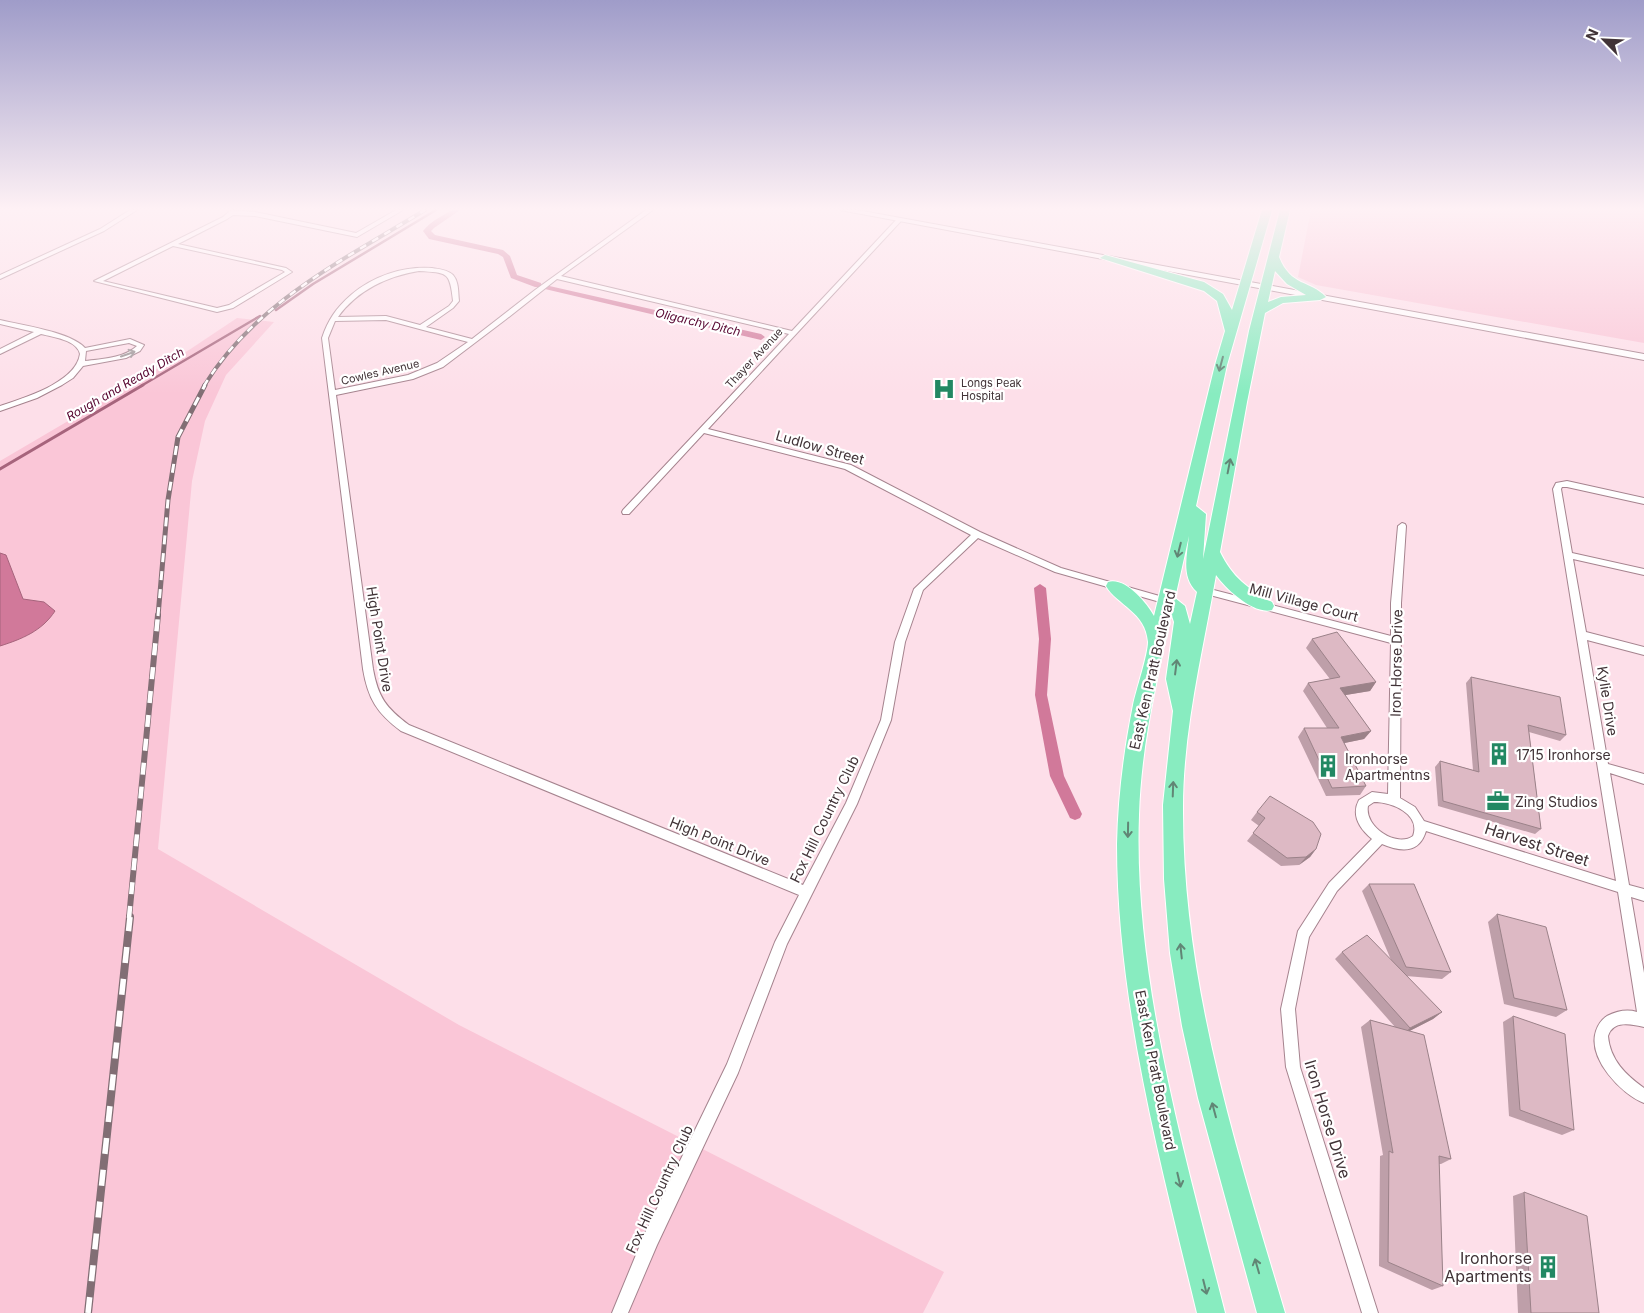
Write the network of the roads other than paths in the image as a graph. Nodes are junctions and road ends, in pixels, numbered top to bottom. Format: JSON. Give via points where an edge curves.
{"nodes":[{"id":1,"x":117,"y":271,"type":"edge"},
{"id":2,"x":288,"y":271,"type":"edge"},
{"id":3,"x":402,"y":271,"type":"edge"},
{"id":4,"x":434,"y":271,"type":"edge"},
{"id":5,"x":564,"y":271,"type":"edge"},
{"id":6,"x":850,"y":271,"type":"edge"},
{"id":7,"x":1153,"y":271,"type":"edge"},
{"id":8,"x":1178,"y":271,"type":"edge"},
{"id":9,"x":1248,"y":271,"type":"edge"},
{"id":10,"x":1269,"y":271,"type":"edge"},
{"id":11,"x":1280,"y":271,"type":"edge"},
{"id":12,"x":556,"y":277,"type":"junction"},
{"id":13,"x":1244,"y":283,"type":"junction"},
{"id":14,"x":1265,"y":287,"type":"junction"},
{"id":15,"x":1320,"y":297,"type":"junction"},
{"id":16,"x":1260,"y":311,"type":"junction"},
{"id":17,"x":332,"y":318,"type":"junction"},
{"id":18,"x":0,"y":322,"type":"edge"},
{"id":19,"x":421,"y":327,"type":"junction"},
{"id":20,"x":38,"y":333,"type":"junction"},
{"id":21,"x":793,"y":333,"type":"junction"},
{"id":22,"x":1230,"y":334,"type":"junction"},
{"id":23,"x":474,"y":341,"type":"junction"},
{"id":24,"x":83,"y":350,"type":"junction"},
{"id":25,"x":0,"y":352,"type":"edge"},
{"id":26,"x":1644,"y":357,"type":"edge"},
{"id":27,"x":80,"y":364,"type":"junction"},
{"id":28,"x":332,"y":393,"type":"junction"},
{"id":29,"x":0,"y":409,"type":"edge"},
{"id":30,"x":703,"y":430,"type":"junction"},
{"id":31,"x":1644,"y":501,"type":"edge"},
{"id":32,"x":1190,"y":508,"type":"junction"},
{"id":33,"x":626,"y":512,"type":"dead end"},
{"id":34,"x":1402,"y":526,"type":"dead end"},
{"id":35,"x":977,"y":534,"type":"junction"},
{"id":36,"x":1213,"y":554,"type":"junction"},
{"id":37,"x":1569,"y":555,"type":"junction"},
{"id":38,"x":1644,"y":572,"type":"edge"},
{"id":39,"x":1114,"y":586,"type":"junction"},
{"id":40,"x":1206,"y":591,"type":"junction"},
{"id":41,"x":1167,"y":601,"type":"junction"},
{"id":42,"x":1266,"y":606,"type":"junction"},
{"id":43,"x":1582,"y":635,"type":"junction"},
{"id":44,"x":1396,"y":641,"type":"junction"},
{"id":45,"x":1157,"y":644,"type":"junction"},
{"id":46,"x":1644,"y":651,"type":"edge"},
{"id":47,"x":1182,"y":715,"type":"junction"},
{"id":48,"x":1604,"y":767,"type":"junction"},
{"id":49,"x":1644,"y":779,"type":"edge"},
{"id":50,"x":1394,"y":800,"type":"junction"},
{"id":51,"x":1420,"y":824,"type":"junction"},
{"id":52,"x":1380,"y":838,"type":"junction"},
{"id":53,"x":1625,"y":889,"type":"junction"},
{"id":54,"x":806,"y":892,"type":"junction"},
{"id":55,"x":1644,"y":895,"type":"edge"},
{"id":56,"x":1644,"y":1012,"type":"edge"},
{"id":57,"x":1644,"y":1020,"type":"edge"},
{"id":58,"x":1644,"y":1096,"type":"edge"},
{"id":59,"x":620,"y":1313,"type":"edge"},
{"id":60,"x":1211,"y":1313,"type":"edge"},
{"id":61,"x":1271,"y":1313,"type":"edge"},
{"id":62,"x":1370,"y":1313,"type":"edge"}],
"edges":[{"from":1,"to":2,"type":"street","via":[[97,281],[219,310],[231,307]]},
{"from":3,"to":17,"type":"street","name":"High Point Drive","via":[[389,274],[344,304]]},
{"from":4,"to":19,"type":"street","name":"High Point Drive","via":[[452,277],[456,300]]},
{"from":5,"to":12,"type":"street","name":"Cowles Avenue"},
{"from":6,"to":21,"type":"street","name":"Thayer Avenue"},
{"from":7,"to":22,"type":"highway","via":[[1200,284],[1222,297]]},
{"from":8,"to":13,"type":"main road"},
{"from":9,"to":13,"type":"highway","name":"East Ken Pratt Boulevard"},
{"from":10,"to":14,"type":"highway"},
{"from":11,"to":15,"type":"highway","via":[[1288,280]]},
{"from":12,"to":21,"type":"street"},
{"from":12,"to":23,"type":"street","name":"Cowles Avenue"},
{"from":13,"to":14,"type":"main road"},
{"from":13,"to":22,"type":"highway","name":"East Ken Pratt Boulevard"},
{"from":14,"to":15,"type":"main road"},
{"from":14,"to":16,"type":"highway"},
{"from":15,"to":16,"type":"highway","via":[[1281,300]]},
{"from":15,"to":26,"type":"main road"},
{"from":36,"to":16,"type":"highway","one_way":true},
{"from":17,"to":19,"type":"street","via":[[386,318]]},
{"from":17,"to":28,"type":"street","name":"High Point Drive","via":[[325,338]]},
{"from":18,"to":20,"type":"street"},
{"from":19,"to":23,"type":"street"},
{"from":20,"to":24,"type":"street","via":[[76,344]]},
{"from":20,"to":25,"type":"street"},
{"from":21,"to":30,"type":"street","name":"Thayer Avenue"},
{"from":22,"to":32,"type":"highway","name":"East Ken Pratt Boulevard","one_way":true},
{"from":23,"to":28,"type":"street","name":"Cowles Avenue","via":[[440,365],[410,377]]},
{"from":24,"to":27,"type":"street"},
{"from":27,"to":24,"type":"street","one_way":true,"via":[[129,355],[141,345],[130,341]]},
{"from":27,"to":29,"type":"street","via":[[58,384]]},
{"from":28,"to":54,"type":"street","name":"High Point Drive","via":[[370,685],[376,702],[389,717],[405,728]]},
{"from":30,"to":33,"type":"street","name":"Thayer Avenue"},
{"from":30,"to":35,"type":"street","name":"Ludlow Street","via":[[848,467]]},
{"from":31,"to":37,"type":"street","name":"Kylie Drive","via":[[1559,485],[1557,489]]},
{"from":32,"to":40,"type":"highway","via":[[1198,514],[1194,575],[1196,582]]},
{"from":32,"to":41,"type":"highway","name":"East Ken Pratt Boulevard","one_way":true},
{"from":34,"to":44,"type":"street","name":"Iron Horse Drive"},
{"from":35,"to":39,"type":"street","via":[[1058,570]]},
{"from":35,"to":54,"type":"street","name":"Fox Hill Country Club","via":[[919,589],[900,642],[886,720],[851,804]]},
{"from":36,"to":40,"type":"highway"},
{"from":36,"to":42,"type":"highway","via":[[1226,581],[1243,595]]},
{"from":37,"to":38,"type":"street"},
{"from":37,"to":43,"type":"street","name":"Kylie Drive"},
{"from":39,"to":41,"type":"street"},
{"from":39,"to":45,"type":"highway","via":[[1143,610]]},
{"from":40,"to":42,"type":"street","name":"Mill Village Court"},
{"from":40,"to":47,"type":"highway"},
{"from":41,"to":45,"type":"highway","name":"East Ken Pratt Boulevard"},
{"from":47,"to":41,"type":"highway","one_way":true,"via":[[1175,678],[1182,622],[1179,610]]},
{"from":42,"to":44,"type":"street","name":"Mill Village Court"},
{"from":43,"to":46,"type":"street"},
{"from":43,"to":48,"type":"street","name":"Kylie Drive"},
{"from":44,"to":50,"type":"street","name":"Iron Horse Drive"},
{"from":45,"to":60,"type":"highway","name":"East Ken Pratt Boulevard","one_way":true,"via":[[1133,755],[1128,830],[1130,907],[1141,1001],[1159,1099]]},
{"from":61,"to":47,"type":"highway","one_way":true,"via":[[1200,1061],[1182,961],[1172,823],[1174,772]]},
{"from":48,"to":49,"type":"street"},
{"from":48,"to":53,"type":"street","name":"Kylie Drive"},
{"from":50,"to":51,"type":"street","via":[[1413,813]]},
{"from":50,"to":52,"type":"street","via":[[1372,797],[1361,808],[1367,827]]},
{"from":51,"to":52,"type":"street","via":[[1420,834],[1408,844],[1395,844]]},
{"from":51,"to":53,"type":"street","name":"Harvest Street"},
{"from":52,"to":62,"type":"street","name":"Iron Horse Drive","via":[[1333,886],[1303,935],[1288,1009],[1292,1066]]},
{"from":53,"to":55,"type":"street","name":"Harvest Street"},
{"from":53,"to":56,"type":"street","name":"Kylie Drive"},
{"from":54,"to":59,"type":"street","name":"Fox Hill Country Club","via":[[781,942],[732,1068]]},
{"from":57,"to":58,"type":"street","via":[[1621,1017],[1609,1021],[1603,1030],[1602,1042],[1606,1057],[1616,1073]]}]}
